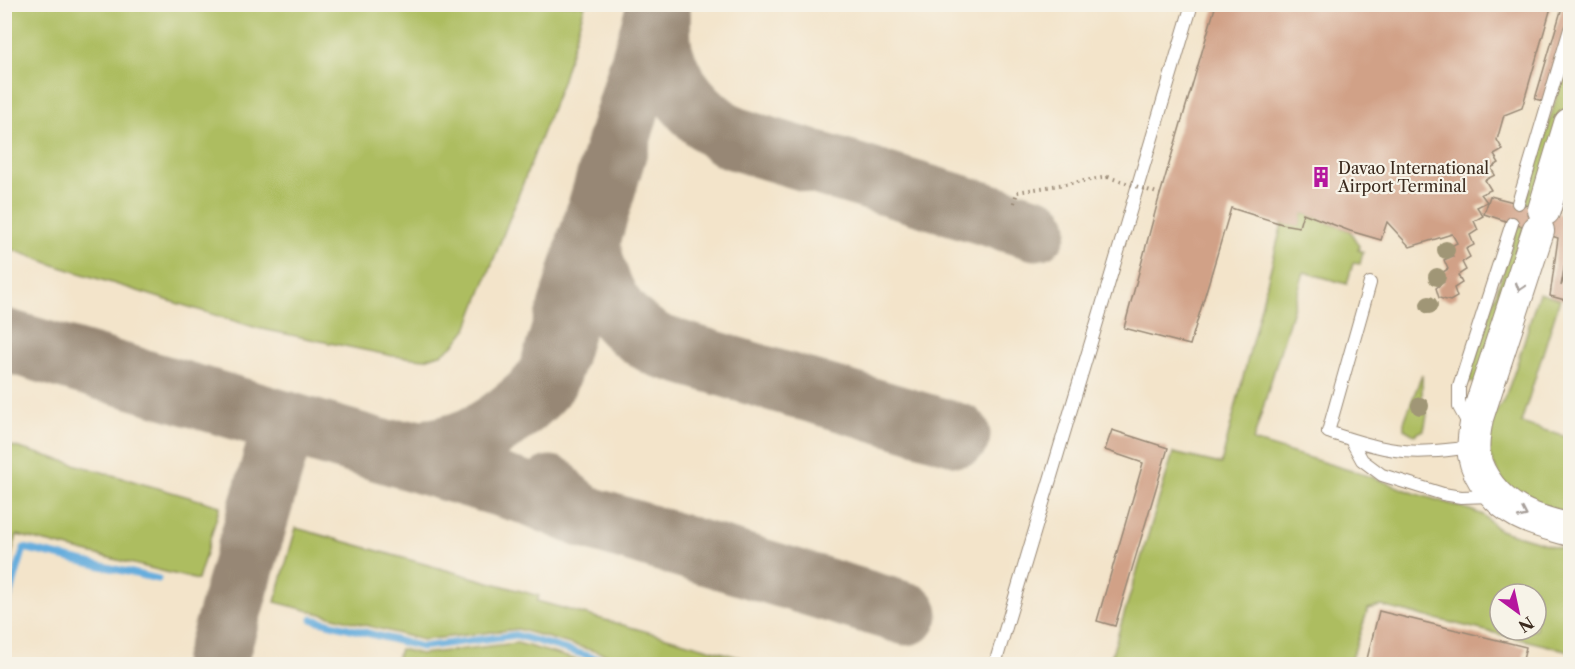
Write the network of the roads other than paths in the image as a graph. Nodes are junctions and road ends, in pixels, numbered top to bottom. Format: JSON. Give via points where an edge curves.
{"nodes":[{"id":1,"x":1192,"y":4,"type":"edge"},
{"id":2,"x":1570,"y":28,"type":"edge"},
{"id":3,"x":1570,"y":124,"type":"edge"},
{"id":4,"x":1528,"y":217,"type":"junction"},
{"id":5,"x":1370,"y":282,"type":"dead end"},
{"id":6,"x":1351,"y":440,"type":"junction"},
{"id":7,"x":1474,"y":441,"type":"junction"},
{"id":8,"x":1497,"y":496,"type":"junction"},
{"id":9,"x":1570,"y":530,"type":"edge"},
{"id":10,"x":995,"y":664,"type":"edge"}],
"edges":[{"from":1,"to":10,"type":"lane"},
{"from":2,"to":4,"type":"lane"},
{"from":3,"to":4,"type":"street"},
{"from":4,"to":7,"type":"street"},
{"from":5,"to":6,"type":"lane","via":[[1328,432]]},
{"from":6,"to":7,"type":"lane","via":[[1397,451],[1441,450]]},
{"from":6,"to":8,"type":"lane","via":[[1362,460],[1382,475],[1443,494]]},
{"from":7,"to":8,"type":"street","via":[[1474,456]]},
{"from":8,"to":9,"type":"street","one_way":true,"via":[[1519,513]]}]}
